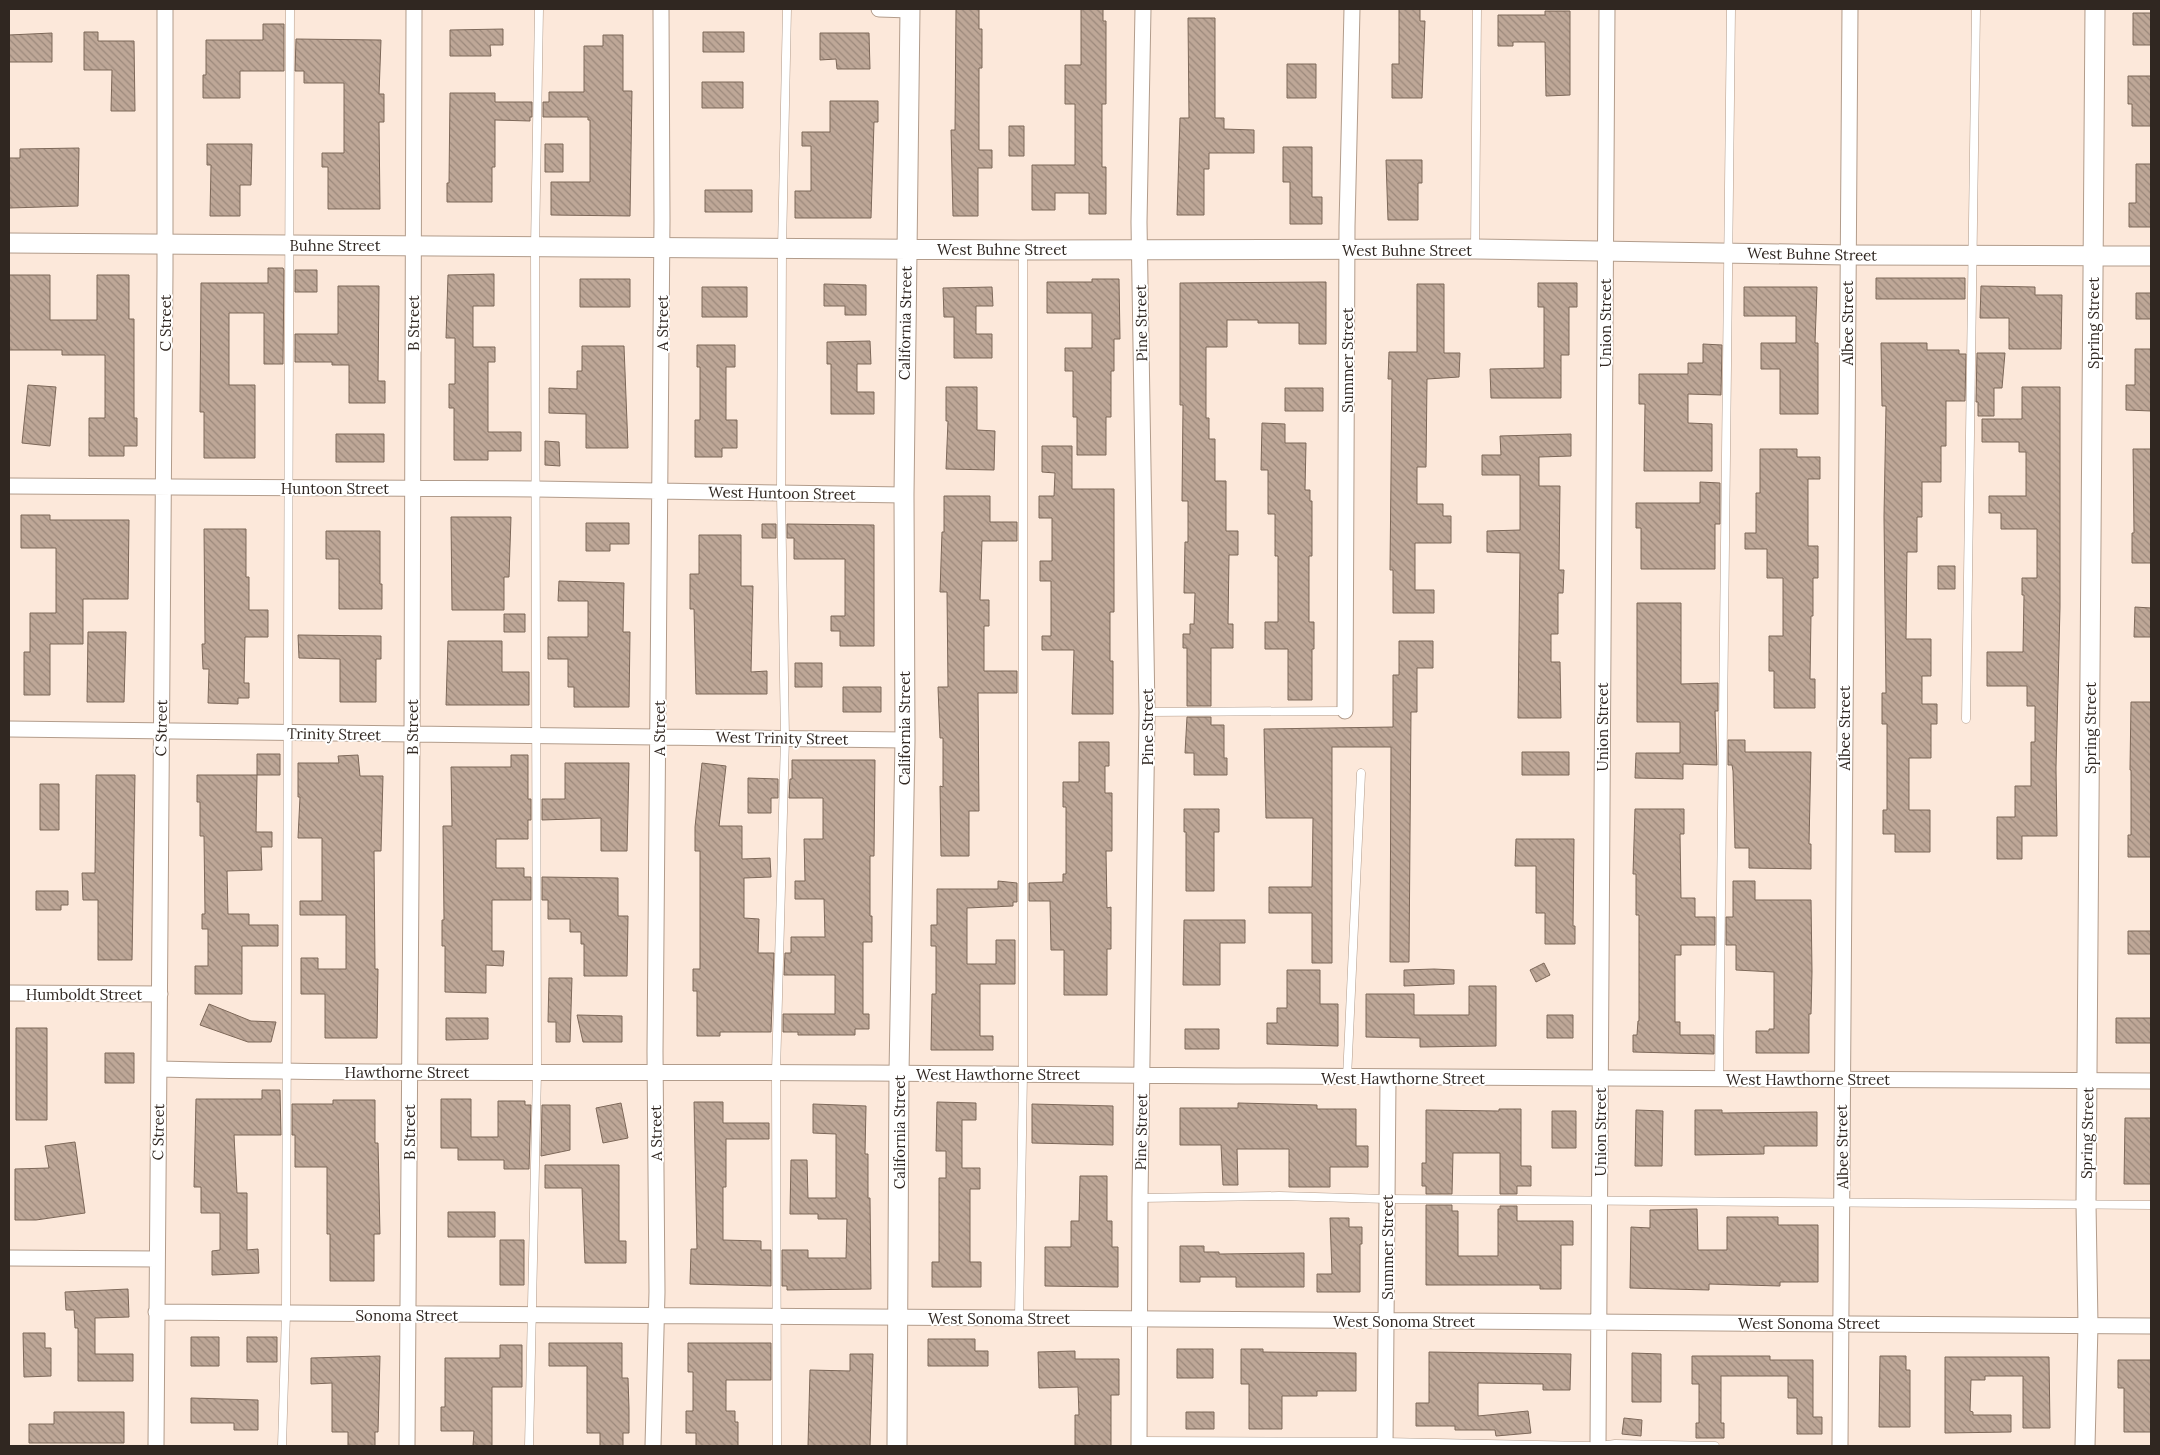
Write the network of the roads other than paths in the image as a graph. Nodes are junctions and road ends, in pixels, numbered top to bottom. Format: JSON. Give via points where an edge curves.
{"nodes":[{"id":1,"x":165,"y":9,"type":"edge"},
{"id":2,"x":290,"y":9,"type":"edge"},
{"id":3,"x":414,"y":9,"type":"edge"},
{"id":4,"x":539,"y":9,"type":"edge"},
{"id":5,"x":661,"y":9,"type":"edge"},
{"id":6,"x":787,"y":9,"type":"edge"},
{"id":7,"x":879,"y":9,"type":"edge"},
{"id":8,"x":910,"y":9,"type":"edge"},
{"id":9,"x":1143,"y":9,"type":"edge"},
{"id":10,"x":1352,"y":9,"type":"edge"},
{"id":11,"x":1477,"y":9,"type":"edge"},
{"id":12,"x":1607,"y":9,"type":"edge"},
{"id":13,"x":1731,"y":9,"type":"edge"},
{"id":14,"x":1850,"y":9,"type":"edge"},
{"id":15,"x":1976,"y":9,"type":"edge"},
{"id":16,"x":2095,"y":9,"type":"edge"},
{"id":17,"x":9,"y":243,"type":"edge"},
{"id":18,"x":165,"y":243,"type":"junction"},
{"id":19,"x":288,"y":245,"type":"junction"},
{"id":20,"x":413,"y":245,"type":"junction"},
{"id":21,"x":535,"y":247,"type":"junction"},
{"id":22,"x":662,"y":248,"type":"junction"},
{"id":23,"x":782,"y":248,"type":"junction"},
{"id":24,"x":906,"y":249,"type":"junction"},
{"id":25,"x":1475,"y":249,"type":"junction"},
{"id":26,"x":1023,"y":250,"type":"junction"},
{"id":27,"x":1140,"y":250,"type":"junction"},
{"id":28,"x":1348,"y":250,"type":"junction"},
{"id":29,"x":1606,"y":251,"type":"junction"},
{"id":30,"x":1727,"y":252,"type":"junction"},
{"id":31,"x":1848,"y":255,"type":"junction"},
{"id":32,"x":1971,"y":255,"type":"junction"},
{"id":33,"x":2093,"y":256,"type":"junction"},
{"id":34,"x":2151,"y":256,"type":"edge"},
{"id":35,"x":9,"y":486,"type":"edge"},
{"id":36,"x":164,"y":487,"type":"junction"},
{"id":37,"x":287,"y":488,"type":"junction"},
{"id":38,"x":412,"y":488,"type":"junction"},
{"id":39,"x":536,"y":489,"type":"junction"},
{"id":40,"x":661,"y":492,"type":"junction"},
{"id":41,"x":781,"y":493,"type":"junction"},
{"id":42,"x":904,"y":494,"type":"junction"},
{"id":43,"x":1345,"y":711,"type":"joint"},
{"id":44,"x":1147,"y":712,"type":"junction"},
{"id":45,"x":1966,"y":719,"type":"dead end"},
{"id":46,"x":9,"y":729,"type":"edge"},
{"id":47,"x":161,"y":730,"type":"junction"},
{"id":48,"x":289,"y":734,"type":"junction"},
{"id":49,"x":412,"y":735,"type":"junction"},
{"id":50,"x":535,"y":735,"type":"junction"},
{"id":51,"x":659,"y":736,"type":"junction"},
{"id":52,"x":785,"y":738,"type":"junction"},
{"id":53,"x":904,"y":740,"type":"junction"},
{"id":54,"x":1361,"y":773,"type":"dead end"},
{"id":55,"x":9,"y":993,"type":"edge"},
{"id":56,"x":160,"y":994,"type":"junction"},
{"id":57,"x":159,"y":1069,"type":"junction"},
{"id":58,"x":286,"y":1070,"type":"junction"},
{"id":59,"x":537,"y":1072,"type":"junction"},
{"id":60,"x":655,"y":1072,"type":"junction"},
{"id":61,"x":776,"y":1072,"type":"junction"},
{"id":62,"x":409,"y":1073,"type":"junction"},
{"id":63,"x":899,"y":1073,"type":"junction"},
{"id":64,"x":1023,"y":1074,"type":"junction"},
{"id":65,"x":1142,"y":1075,"type":"junction"},
{"id":66,"x":1347,"y":1078,"type":"junction"},
{"id":67,"x":1388,"y":1078,"type":"junction"},
{"id":68,"x":1600,"y":1079,"type":"junction"},
{"id":69,"x":1719,"y":1079,"type":"junction"},
{"id":70,"x":1841,"y":1080,"type":"junction"},
{"id":71,"x":2087,"y":1081,"type":"junction"},
{"id":72,"x":2151,"y":1081,"type":"edge"},
{"id":73,"x":1140,"y":1198,"type":"junction"},
{"id":74,"x":1387,"y":1199,"type":"junction"},
{"id":75,"x":1599,"y":1201,"type":"junction"},
{"id":76,"x":1842,"y":1203,"type":"junction"},
{"id":77,"x":2086,"y":1204,"type":"junction"},
{"id":78,"x":2151,"y":1205,"type":"edge"},
{"id":79,"x":9,"y":1258,"type":"edge"},
{"id":80,"x":157,"y":1259,"type":"junction"},
{"id":81,"x":156,"y":1312,"type":"junction"},
{"id":82,"x":286,"y":1313,"type":"junction"},
{"id":83,"x":408,"y":1315,"type":"junction"},
{"id":84,"x":657,"y":1315,"type":"junction"},
{"id":85,"x":533,"y":1316,"type":"junction"},
{"id":86,"x":778,"y":1316,"type":"junction"},
{"id":87,"x":899,"y":1317,"type":"junction"},
{"id":88,"x":1019,"y":1318,"type":"junction"},
{"id":89,"x":1140,"y":1319,"type":"junction"},
{"id":90,"x":1387,"y":1320,"type":"junction"},
{"id":91,"x":1598,"y":1322,"type":"junction"},
{"id":92,"x":1841,"y":1324,"type":"junction"},
{"id":93,"x":2088,"y":1326,"type":"junction"},
{"id":94,"x":2151,"y":1326,"type":"edge"},
{"id":95,"x":1139,"y":1444,"type":"edge"},
{"id":96,"x":1385,"y":1444,"type":"edge"},
{"id":97,"x":156,"y":1446,"type":"edge"},
{"id":98,"x":282,"y":1446,"type":"edge"},
{"id":99,"x":406,"y":1446,"type":"edge"},
{"id":100,"x":529,"y":1446,"type":"edge"},
{"id":101,"x":653,"y":1446,"type":"edge"},
{"id":102,"x":777,"y":1446,"type":"edge"},
{"id":103,"x":897,"y":1446,"type":"edge"},
{"id":104,"x":1589,"y":1446,"type":"edge"},
{"id":105,"x":1598,"y":1446,"type":"edge"},
{"id":106,"x":1715,"y":1446,"type":"edge"},
{"id":107,"x":1840,"y":1446,"type":"edge"},
{"id":108,"x":2085,"y":1446,"type":"edge"}],
"edges":[{"from":1,"to":18,"type":"street","name":"C Street"},
{"from":2,"to":19,"type":"lane"},
{"from":3,"to":20,"type":"street","name":"B Street"},
{"from":4,"to":21,"type":"lane"},
{"from":5,"to":22,"type":"street","name":"A Street"},
{"from":6,"to":23,"type":"lane"},
{"from":7,"to":8,"type":"street"},
{"from":8,"to":24,"type":"street","name":"California Street"},
{"from":9,"to":27,"type":"street","name":"Pine Street"},
{"from":10,"to":28,"type":"street","name":"Summer Street"},
{"from":11,"to":25,"type":"lane"},
{"from":12,"to":29,"type":"street","name":"Union Street"},
{"from":13,"to":30,"type":"lane"},
{"from":14,"to":31,"type":"street","name":"Albee Street"},
{"from":15,"to":32,"type":"lane"},
{"from":16,"to":33,"type":"street","name":"Spring Street"},
{"from":17,"to":18,"type":"street","name":"Buhne Street"},
{"from":18,"to":19,"type":"street","name":"Buhne Street"},
{"from":18,"to":36,"type":"street","name":"C Street"},
{"from":19,"to":20,"type":"street","name":"Buhne Street"},
{"from":19,"to":37,"type":"lane"},
{"from":20,"to":21,"type":"street","name":"Buhne Street"},
{"from":20,"to":38,"type":"street","name":"B Street"},
{"from":21,"to":22,"type":"street","name":"Buhne Street"},
{"from":21,"to":39,"type":"lane"},
{"from":22,"to":23,"type":"street","name":"West Buhne Street"},
{"from":22,"to":40,"type":"street","name":"A Street"},
{"from":23,"to":24,"type":"street","name":"West Buhne Street"},
{"from":23,"to":41,"type":"lane"},
{"from":24,"to":26,"type":"street","name":"West Buhne Street"},
{"from":24,"to":42,"type":"street","name":"California Street"},
{"from":25,"to":28,"type":"street","name":"West Buhne Street"},
{"from":25,"to":29,"type":"street","name":"West Buhne Street"},
{"from":26,"to":27,"type":"street","name":"West Buhne Street"},
{"from":26,"to":64,"type":"lane"},
{"from":27,"to":28,"type":"street","name":"West Buhne Street"},
{"from":27,"to":44,"type":"street","name":"Pine Street"},
{"from":28,"to":43,"type":"street","name":"Summer Street"},
{"from":29,"to":30,"type":"street","name":"West Buhne Street"},
{"from":29,"to":68,"type":"street","name":"Union Street"},
{"from":30,"to":31,"type":"street","name":"West Buhne Street"},
{"from":30,"to":69,"type":"lane"},
{"from":31,"to":32,"type":"street","name":"West Buhne Street"},
{"from":31,"to":70,"type":"street","name":"Albee Street"},
{"from":32,"to":33,"type":"street","name":"West Buhne Street"},
{"from":32,"to":45,"type":"lane"},
{"from":33,"to":34,"type":"street","name":"West Buhne Street"},
{"from":33,"to":71,"type":"street","name":"Spring Street"},
{"from":35,"to":36,"type":"street","name":"Huntoon Street"},
{"from":36,"to":37,"type":"street","name":"Huntoon Street"},
{"from":36,"to":47,"type":"street","name":"C Street"},
{"from":37,"to":38,"type":"street","name":"Huntoon Street"},
{"from":37,"to":48,"type":"lane"},
{"from":38,"to":39,"type":"street","name":"Huntoon Street"},
{"from":38,"to":49,"type":"street","name":"B Street"},
{"from":39,"to":40,"type":"street","name":"Huntoon Street"},
{"from":39,"to":50,"type":"lane"},
{"from":40,"to":41,"type":"street","name":"West Huntoon Street"},
{"from":40,"to":51,"type":"street","name":"A Street"},
{"from":41,"to":42,"type":"street","name":"West Huntoon Street"},
{"from":41,"to":52,"type":"lane"},
{"from":42,"to":53,"type":"street","name":"California Street"},
{"from":43,"to":44,"type":"lane"},
{"from":44,"to":65,"type":"street","name":"Pine Street"},
{"from":46,"to":47,"type":"street","name":"Trinity Street"},
{"from":47,"to":48,"type":"street","name":"Trinity Street"},
{"from":47,"to":56,"type":"street","name":"C Street"},
{"from":48,"to":49,"type":"street","name":"Trinity Street"},
{"from":48,"to":58,"type":"lane"},
{"from":49,"to":50,"type":"street","name":"Trinity Street"},
{"from":49,"to":62,"type":"street","name":"B Street"},
{"from":50,"to":51,"type":"street","name":"Trinity Street"},
{"from":50,"to":59,"type":"lane"},
{"from":51,"to":52,"type":"street","name":"West Trinity Street"},
{"from":51,"to":60,"type":"street","name":"A Street"},
{"from":52,"to":53,"type":"street","name":"West Trinity Street"},
{"from":52,"to":61,"type":"lane"},
{"from":53,"to":63,"type":"street","name":"California Street"},
{"from":54,"to":66,"type":"lane"},
{"from":55,"to":56,"type":"street","name":"Humboldt Street"},
{"from":56,"to":57,"type":"street","name":"C Street"},
{"from":57,"to":58,"type":"street","name":"Hawthorne Street"},
{"from":57,"to":80,"type":"street","name":"C Street"},
{"from":58,"to":62,"type":"street","name":"Hawthorne Street"},
{"from":58,"to":82,"type":"lane"},
{"from":59,"to":60,"type":"street","name":"Hawthorne Street"},
{"from":59,"to":62,"type":"street","name":"Hawthorne Street"},
{"from":59,"to":85,"type":"lane"},
{"from":60,"to":61,"type":"street","name":"West Hawthorne Street"},
{"from":60,"to":84,"type":"street","name":"A Street"},
{"from":61,"to":63,"type":"street","name":"West Hawthorne Street"},
{"from":61,"to":86,"type":"lane"},
{"from":62,"to":83,"type":"street","name":"B Street"},
{"from":63,"to":64,"type":"street","name":"West Hawthorne Street"},
{"from":63,"to":87,"type":"street","name":"California Street"},
{"from":64,"to":65,"type":"street","name":"West Hawthorne Street"},
{"from":64,"to":88,"type":"lane"},
{"from":65,"to":66,"type":"street","name":"West Hawthorne Street"},
{"from":65,"to":73,"type":"street","name":"Pine Street"},
{"from":66,"to":67,"type":"street","name":"West Hawthorne Street"},
{"from":67,"to":68,"type":"street","name":"West Hawthorne Street"},
{"from":67,"to":74,"type":"street","name":"Summer Street"},
{"from":68,"to":69,"type":"street","name":"West Hawthorne Street"},
{"from":68,"to":75,"type":"street","name":"Union Street"},
{"from":69,"to":70,"type":"street","name":"West Hawthorne Street"},
{"from":70,"to":71,"type":"street","name":"West Hawthorne Street"},
{"from":70,"to":76,"type":"street","name":"Albee Street"},
{"from":71,"to":72,"type":"street","name":"West Hawthorne Street"},
{"from":71,"to":77,"type":"street","name":"Spring Street"},
{"from":73,"to":74,"type":"lane","via":[[1279,1196]]},
{"from":73,"to":89,"type":"street","name":"Pine Street"},
{"from":74,"to":75,"type":"lane"},
{"from":74,"to":90,"type":"street","name":"Summer Street"},
{"from":75,"to":76,"type":"lane"},
{"from":75,"to":91,"type":"street","name":"Union Street"},
{"from":76,"to":77,"type":"lane"},
{"from":76,"to":92,"type":"street","name":"Albee Street"},
{"from":77,"to":78,"type":"lane"},
{"from":77,"to":93,"type":"street","name":"Spring Street"},
{"from":79,"to":80,"type":"street"},
{"from":80,"to":81,"type":"street","name":"C Street"},
{"from":81,"to":82,"type":"street","name":"Sonoma Street"},
{"from":81,"to":97,"type":"street","name":"C Street"},
{"from":82,"to":83,"type":"street","name":"Sonoma Street"},
{"from":82,"to":98,"type":"lane"},
{"from":83,"to":85,"type":"street","name":"Sonoma Street"},
{"from":83,"to":99,"type":"street","name":"B Street"},
{"from":84,"to":85,"type":"street","name":"Sonoma Street"},
{"from":84,"to":86,"type":"street","name":"West Sonoma Street"},
{"from":84,"to":101,"type":"street","name":"A Street"},
{"from":85,"to":100,"type":"lane"},
{"from":86,"to":87,"type":"street","name":"West Sonoma Street"},
{"from":86,"to":102,"type":"lane"},
{"from":87,"to":88,"type":"street","name":"West Sonoma Street"},
{"from":87,"to":103,"type":"street","name":"California Street"},
{"from":88,"to":89,"type":"street","name":"West Sonoma Street"},
{"from":89,"to":90,"type":"street","name":"West Sonoma Street"},
{"from":89,"to":95,"type":"street","name":"Pine Street"},
{"from":90,"to":91,"type":"street","name":"West Sonoma Street"},
{"from":90,"to":96,"type":"street","name":"Summer Street"},
{"from":91,"to":92,"type":"street","name":"West Sonoma Street"},
{"from":91,"to":105,"type":"street","name":"Union Street"},
{"from":92,"to":93,"type":"street","name":"West Sonoma Street"},
{"from":92,"to":107,"type":"street","name":"Albee Street"},
{"from":93,"to":94,"type":"street","name":"West Sonoma Street"},
{"from":93,"to":108,"type":"street","name":"Spring Street"},
{"from":95,"to":96,"type":"lane"},
{"from":96,"to":104,"type":"lane"},
{"from":105,"to":106,"type":"lane"}]}
